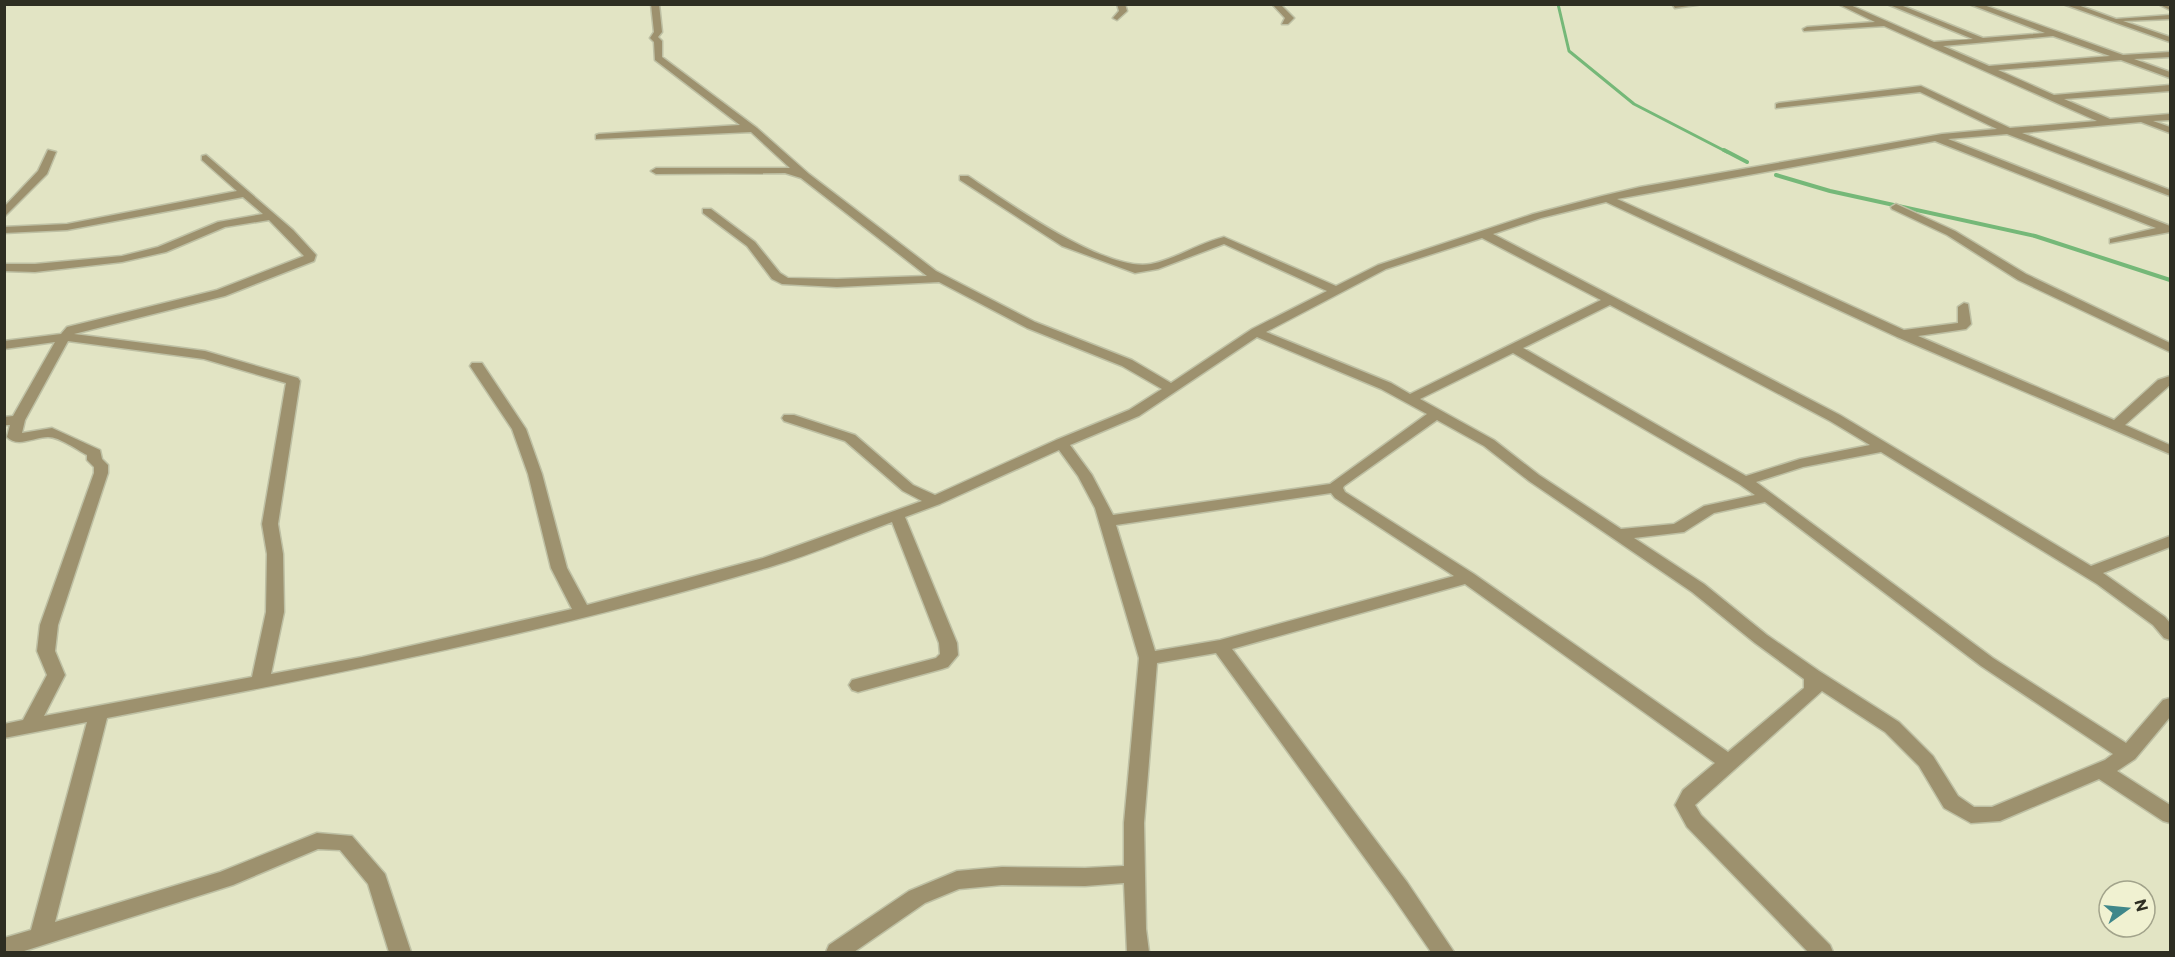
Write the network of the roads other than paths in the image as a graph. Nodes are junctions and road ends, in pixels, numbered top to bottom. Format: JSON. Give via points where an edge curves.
{"nodes":[{"id":1,"x":656,"y":4,"type":"edge"},
{"id":2,"x":1121,"y":4,"type":"edge"},
{"id":3,"x":1275,"y":4,"type":"edge"},
{"id":4,"x":1700,"y":4,"type":"edge"},
{"id":5,"x":1841,"y":4,"type":"edge"},
{"id":6,"x":1890,"y":4,"type":"edge"},
{"id":7,"x":1972,"y":4,"type":"edge"},
{"id":8,"x":2066,"y":4,"type":"edge"},
{"id":9,"x":2161,"y":4,"type":"edge"},
{"id":10,"x":1675,"y":6,"type":"dead end"},
{"id":11,"x":2170,"y":8,"type":"edge"},
{"id":12,"x":2170,"y":17,"type":"edge"},
{"id":13,"x":1117,"y":18,"type":"dead end"},
{"id":14,"x":2111,"y":20,"type":"junction"},
{"id":15,"x":1285,"y":22,"type":"dead end"},
{"id":16,"x":1885,"y":23,"type":"junction"},
{"id":17,"x":1807,"y":29,"type":"dead end"},
{"id":18,"x":2056,"y":35,"type":"junction"},
{"id":19,"x":1985,"y":40,"type":"junction"},
{"id":20,"x":2170,"y":40,"type":"edge"},
{"id":21,"x":1934,"y":45,"type":"junction"},
{"id":22,"x":2170,"y":54,"type":"edge"},
{"id":23,"x":2121,"y":58,"type":"junction"},
{"id":24,"x":1988,"y":68,"type":"junction"},
{"id":25,"x":2170,"y":75,"type":"edge"},
{"id":26,"x":2170,"y":88,"type":"edge"},
{"id":27,"x":2054,"y":98,"type":"junction"},
{"id":28,"x":1779,"y":106,"type":"dead end"},
{"id":29,"x":2170,"y":117,"type":"edge"},
{"id":30,"x":2139,"y":120,"type":"junction"},
{"id":31,"x":2109,"y":122,"type":"junction"},
{"id":32,"x":749,"y":128,"type":"junction"},
{"id":33,"x":2008,"y":130,"type":"junction"},
{"id":34,"x":2170,"y":130,"type":"edge"},
{"id":35,"x":599,"y":137,"type":"dead end"},
{"id":36,"x":1935,"y":138,"type":"junction"},
{"id":37,"x":51,"y":152,"type":"dead end"},
{"id":38,"x":206,"y":158,"type":"dead end"},
{"id":39,"x":656,"y":171,"type":"dead end"},
{"id":40,"x":805,"y":176,"type":"junction"},
{"id":41,"x":964,"y":178,"type":"dead end"},
{"id":42,"x":245,"y":193,"type":"junction"},
{"id":43,"x":2170,"y":193,"type":"edge"},
{"id":44,"x":1606,"y":198,"type":"junction"},
{"id":45,"x":1896,"y":207,"type":"dead end"},
{"id":46,"x":707,"y":211,"type":"dead end"},
{"id":47,"x":4,"y":214,"type":"edge"},
{"id":48,"x":271,"y":216,"type":"junction"},
{"id":49,"x":4,"y":230,"type":"edge"},
{"id":50,"x":1482,"y":233,"type":"junction"},
{"id":51,"x":2114,"y":242,"type":"dead end"},
{"id":52,"x":4,"y":267,"type":"edge"},
{"id":53,"x":939,"y":279,"type":"junction"},
{"id":54,"x":1335,"y":290,"type":"junction"},
{"id":55,"x":1611,"y":300,"type":"junction"},
{"id":56,"x":1964,"y":307,"type":"dead end"},
{"id":57,"x":1257,"y":332,"type":"junction"},
{"id":58,"x":1902,"y":334,"type":"junction"},
{"id":59,"x":64,"y":338,"type":"junction"},
{"id":60,"x":4,"y":345,"type":"edge"},
{"id":61,"x":1513,"y":348,"type":"junction"},
{"id":62,"x":2170,"y":348,"type":"edge"},
{"id":63,"x":477,"y":366,"type":"dead end"},
{"id":64,"x":2170,"y":380,"type":"edge"},
{"id":65,"x":1172,"y":389,"type":"junction"},
{"id":66,"x":1410,"y":399,"type":"junction"},
{"id":67,"x":1438,"y":412,"type":"junction"},
{"id":68,"x":789,"y":418,"type":"dead end"},
{"id":69,"x":11,"y":421,"type":"edge"},
{"id":70,"x":2117,"y":425,"type":"junction"},
{"id":71,"x":1061,"y":443,"type":"junction"},
{"id":72,"x":1883,"y":447,"type":"junction"},
{"id":73,"x":2170,"y":450,"type":"edge"},
{"id":74,"x":1744,"y":481,"type":"junction"},
{"id":75,"x":1335,"y":488,"type":"junction"},
{"id":76,"x":1767,"y":497,"type":"junction"},
{"id":77,"x":935,"y":501,"type":"junction"},
{"id":78,"x":897,"y":516,"type":"junction"},
{"id":79,"x":1107,"y":521,"type":"junction"},
{"id":80,"x":1620,"y":534,"type":"junction"},
{"id":81,"x":2170,"y":541,"type":"edge"},
{"id":82,"x":2090,"y":573,"type":"junction"},
{"id":83,"x":1468,"y":578,"type":"junction"},
{"id":84,"x":582,"y":612,"type":"junction"},
{"id":85,"x":2170,"y":634,"type":"edge"},
{"id":86,"x":1220,"y":646,"type":"junction"},
{"id":87,"x":1148,"y":658,"type":"junction"},
{"id":88,"x":1813,"y":676,"type":"junction"},
{"id":89,"x":260,"y":684,"type":"junction"},
{"id":90,"x":858,"y":685,"type":"dead end"},
{"id":91,"x":2170,"y":705,"type":"edge"},
{"id":92,"x":99,"y":713,"type":"junction"},
{"id":93,"x":30,"y":725,"type":"junction"},
{"id":94,"x":4,"y":731,"type":"edge"},
{"id":95,"x":2128,"y":754,"type":"junction"},
{"id":96,"x":1729,"y":763,"type":"junction"},
{"id":97,"x":2100,"y":770,"type":"junction"},
{"id":98,"x":2170,"y":815,"type":"edge"},
{"id":99,"x":1133,"y":874,"type":"junction"},
{"id":100,"x":40,"y":937,"type":"junction"},
{"id":101,"x":4,"y":948,"type":"edge"},
{"id":102,"x":400,"y":952,"type":"edge"},
{"id":103,"x":837,"y":952,"type":"edge"},
{"id":104,"x":1138,"y":952,"type":"edge"},
{"id":105,"x":1443,"y":952,"type":"edge"},
{"id":106,"x":1822,"y":952,"type":"edge"}],
"edges":[{"from":1,"to":32,"type":"street","via":[[658,32],[654,38],[658,41],[658,58]]},
{"from":2,"to":13,"type":"street","via":[[1123,11]]},
{"from":3,"to":15,"type":"street","via":[[1289,16]]},
{"from":4,"to":10,"type":"street"},
{"from":5,"to":16,"type":"street"},
{"from":6,"to":19,"type":"street"},
{"from":7,"to":18,"type":"street"},
{"from":8,"to":14,"type":"street"},
{"from":9,"to":11,"type":"street"},
{"from":12,"to":14,"type":"street"},
{"from":14,"to":20,"type":"street"},
{"from":16,"to":17,"type":"street"},
{"from":16,"to":21,"type":"street"},
{"from":18,"to":19,"type":"street"},
{"from":18,"to":23,"type":"street"},
{"from":19,"to":21,"type":"street"},
{"from":21,"to":24,"type":"street"},
{"from":22,"to":23,"type":"street"},
{"from":23,"to":24,"type":"street"},
{"from":23,"to":25,"type":"street"},
{"from":24,"to":27,"type":"street"},
{"from":26,"to":27,"type":"street"},
{"from":27,"to":31,"type":"street"},
{"from":28,"to":33,"type":"street","via":[[1919,88]]},
{"from":29,"to":30,"type":"street"},
{"from":30,"to":31,"type":"street"},
{"from":30,"to":34,"type":"street"},
{"from":31,"to":33,"type":"street"},
{"from":32,"to":35,"type":"street"},
{"from":32,"to":40,"type":"street"},
{"from":33,"to":36,"type":"street"},
{"from":33,"to":43,"type":"street"},
{"from":36,"to":44,"type":"street"},
{"from":36,"to":51,"type":"street","via":[[2168,229]]},
{"from":37,"to":47,"type":"street","via":[[43,172]]},
{"from":38,"to":42,"type":"street"},
{"from":39,"to":40,"type":"street","via":[[786,170]]},
{"from":40,"to":53,"type":"street"},
{"from":41,"to":54,"type":"street","via":[[1066,244],[1135,269],[1154,267],[1224,240]]},
{"from":42,"to":48,"type":"street"},
{"from":42,"to":49,"type":"street","via":[[67,227]]},
{"from":44,"to":50,"type":"street"},
{"from":44,"to":58,"type":"street"},
{"from":45,"to":62,"type":"street","via":[[1951,233],[2022,277]]},
{"from":46,"to":53,"type":"street","via":[[751,244],[776,276],[786,281]]},
{"from":48,"to":52,"type":"street","via":[[222,224],[162,250],[122,259]]},
{"from":48,"to":59,"type":"street","via":[[310,259],[221,293],[80,326]]},
{"from":50,"to":54,"type":"street","via":[[1407,257]]},
{"from":50,"to":55,"type":"street"},
{"from":53,"to":65,"type":"street","via":[[1031,325],[1127,363]]},
{"from":54,"to":57,"type":"street"},
{"from":55,"to":61,"type":"street"},
{"from":55,"to":72,"type":"street"},
{"from":56,"to":58,"type":"street","via":[[1962,326]]},
{"from":57,"to":65,"type":"street"},
{"from":57,"to":66,"type":"street","via":[[1333,362]]},
{"from":58,"to":70,"type":"street"},
{"from":59,"to":60,"type":"street"},
{"from":59,"to":69,"type":"street","via":[[32,399]]},
{"from":59,"to":89,"type":"street","via":[[205,355],[293,381],[270,524],[275,554],[275,612]]},
{"from":61,"to":66,"type":"street"},
{"from":61,"to":74,"type":"street"},
{"from":63,"to":84,"type":"street","via":[[519,429],[559,568]]},
{"from":64,"to":70,"type":"street"},
{"from":65,"to":71,"type":"street","via":[[1134,413]]},
{"from":66,"to":67,"type":"street"},
{"from":67,"to":75,"type":"street"},
{"from":67,"to":80,"type":"street","via":[[1490,443],[1534,478]]},
{"from":68,"to":77,"type":"street","via":[[850,438],[908,488]]},
{"from":69,"to":93,"type":"street","via":[[14,437],[56,433],[87,447],[101,465],[49,625],[46,651],[56,675]]},
{"from":70,"to":73,"type":"street"},
{"from":71,"to":77,"type":"street"},
{"from":71,"to":79,"type":"street","via":[[1085,475]]},
{"from":72,"to":74,"type":"street","via":[[1800,463]]},
{"from":72,"to":82,"type":"street"},
{"from":74,"to":76,"type":"street"},
{"from":75,"to":79,"type":"street"},
{"from":75,"to":83,"type":"street"},
{"from":76,"to":80,"type":"street","via":[[1709,509],[1678,529]]},
{"from":76,"to":95,"type":"street","via":[[1987,662]]},
{"from":77,"to":78,"type":"street"},
{"from":78,"to":84,"type":"street","via":[[769,562]]},
{"from":78,"to":90,"type":"street","via":[[948,643],[949,655],[942,663]]},
{"from":79,"to":87,"type":"street"},
{"from":80,"to":88,"type":"street"},
{"from":81,"to":82,"type":"street"},
{"from":82,"to":85,"type":"street","via":[[2143,608]]},
{"from":83,"to":86,"type":"street"},
{"from":83,"to":96,"type":"street"},
{"from":84,"to":89,"type":"street"},
{"from":86,"to":87,"type":"street"},
{"from":86,"to":105,"type":"street"},
{"from":87,"to":99,"type":"street"},
{"from":88,"to":96,"type":"street","via":[[1813,690]]},
{"from":88,"to":97,"type":"street","via":[[1892,727],[1926,761],[1951,802],[1971,815],[1993,815]]},
{"from":89,"to":92,"type":"street"},
{"from":91,"to":95,"type":"street"},
{"from":92,"to":93,"type":"street"},
{"from":92,"to":100,"type":"street"},
{"from":93,"to":94,"type":"street"},
{"from":95,"to":97,"type":"street"},
{"from":96,"to":106,"type":"street","via":[[1690,796],[1684,805],[1686,810]]},
{"from":97,"to":98,"type":"street"},
{"from":99,"to":103,"type":"street","via":[[957,880],[917,897]]},
{"from":99,"to":104,"type":"street"},
{"from":100,"to":101,"type":"street"},
{"from":100,"to":102,"type":"street","via":[[248,871],[317,841],[333,841],[345,842],[376,880]]}]}
